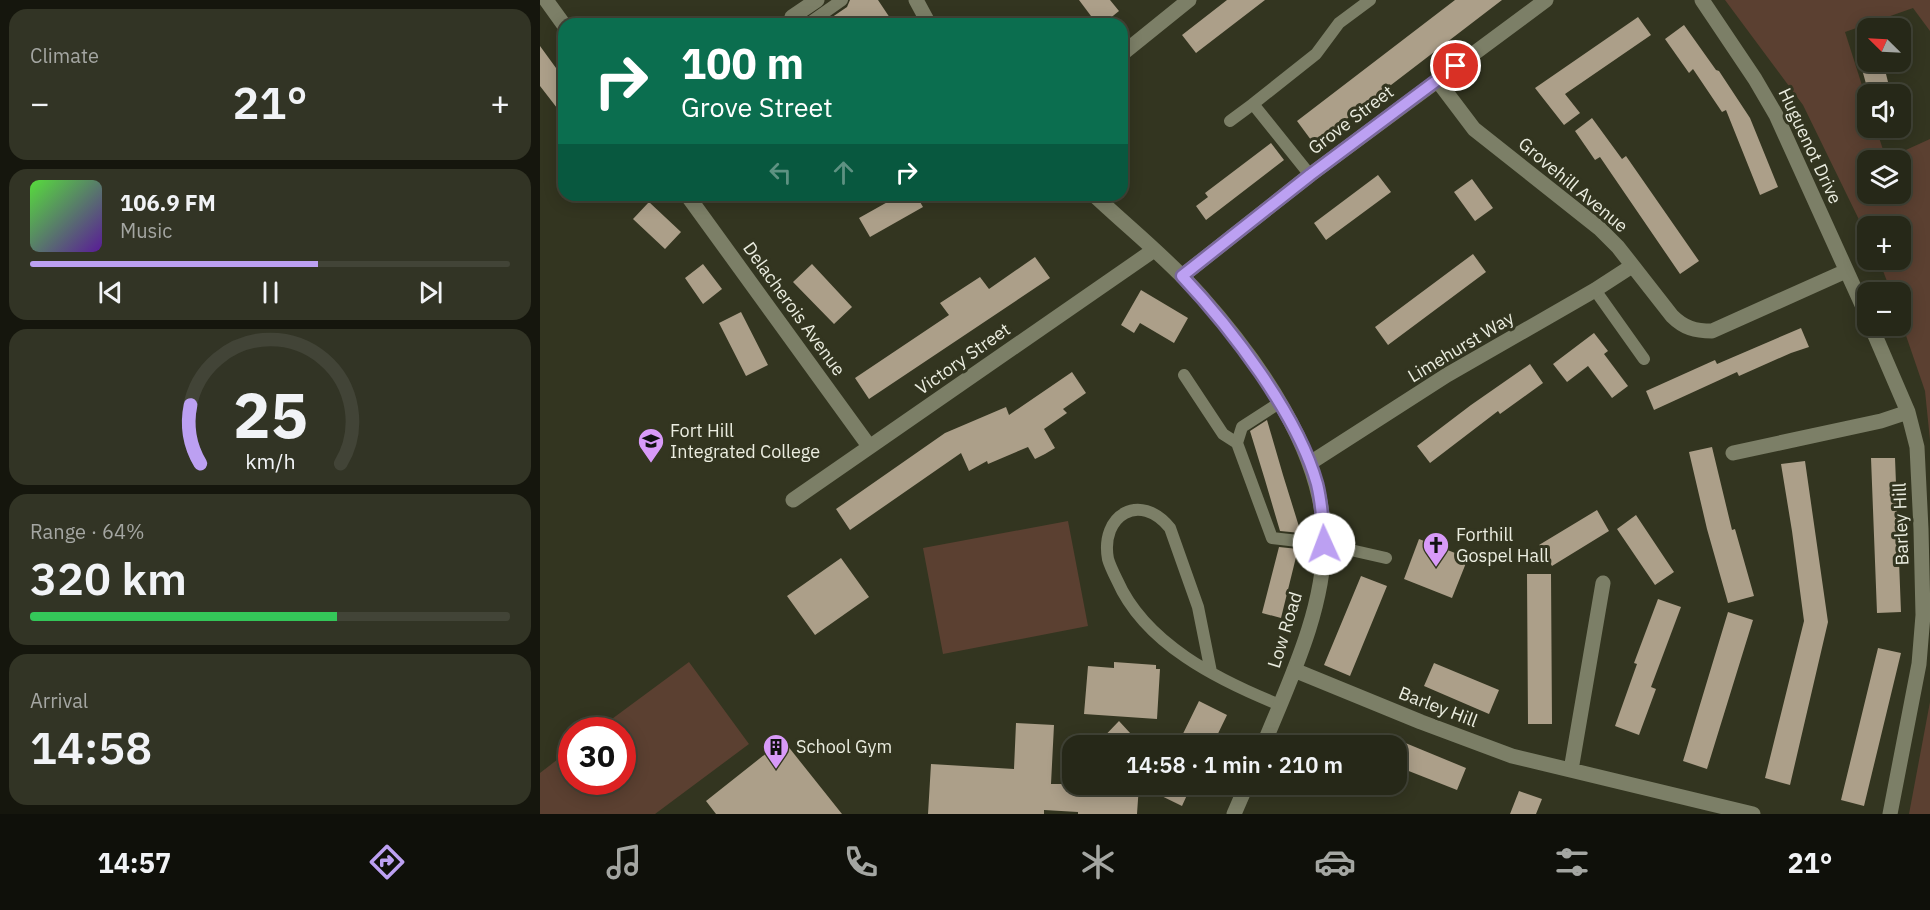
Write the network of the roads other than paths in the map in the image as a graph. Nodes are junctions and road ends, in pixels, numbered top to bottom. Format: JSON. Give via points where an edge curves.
{"nodes":[{"id":1,"x":546,"y":0,"type":"edge"},
{"id":2,"x":842,"y":0,"type":"edge"},
{"id":3,"x":916,"y":0,"type":"edge"},
{"id":4,"x":1189,"y":0,"type":"edge"},
{"id":5,"x":1370,"y":0,"type":"edge"},
{"id":6,"x":1546,"y":0,"type":"edge"},
{"id":7,"x":1702,"y":0,"type":"edge"},
{"id":8,"x":812,"y":2,"type":"edge"},
{"id":9,"x":792,"y":17,"type":"dead end"},
{"id":10,"x":559,"y":18,"type":"edge"},
{"id":11,"x":816,"y":18,"type":"edge"},
{"id":12,"x":926,"y":18,"type":"edge"},
{"id":13,"x":1128,"y":49,"type":"edge"},
{"id":14,"x":1437,"y":80,"type":"junction"},
{"id":15,"x":1254,"y":104,"type":"junction"},
{"id":16,"x":1230,"y":121,"type":"dead end"},
{"id":17,"x":1310,"y":175,"type":"junction"},
{"id":18,"x":691,"y":201,"type":"edge"},
{"id":19,"x":1101,"y":201,"type":"edge"},
{"id":20,"x":1154,"y":250,"type":"junction"},
{"id":21,"x":1632,"y":266,"type":"junction"},
{"id":22,"x":1846,"y":271,"type":"junction"},
{"id":23,"x":1182,"y":276,"type":"junction"},
{"id":24,"x":1595,"y":290,"type":"junction"},
{"id":25,"x":1857,"y":294,"type":"edge"},
{"id":26,"x":1875,"y":336,"type":"edge"},
{"id":27,"x":1644,"y":359,"type":"dead end"},
{"id":28,"x":1184,"y":375,"type":"dead end"},
{"id":29,"x":1279,"y":404,"type":"junction"},
{"id":30,"x":1908,"y":412,"type":"junction"},
{"id":31,"x":1237,"y":443,"type":"junction"},
{"id":32,"x":869,"y":446,"type":"junction"},
{"id":33,"x":1733,"y":453,"type":"dead end"},
{"id":34,"x":1310,"y":463,"type":"junction"},
{"id":35,"x":793,"y":500,"type":"dead end"},
{"id":36,"x":1324,"y":544,"type":"junction"},
{"id":37,"x":1386,"y":558,"type":"dead end"},
{"id":38,"x":1603,"y":583,"type":"dead end"},
{"id":39,"x":1294,"y":670,"type":"junction"},
{"id":40,"x":1211,"y":672,"type":"junction"},
{"id":41,"x":1280,"y":705,"type":"junction"},
{"id":42,"x":1268,"y":735,"type":"edge"},
{"id":43,"x":1571,"y":770,"type":"junction"},
{"id":44,"x":1242,"y":795,"type":"edge"},
{"id":45,"x":1234,"y":814,"type":"edge"},
{"id":46,"x":1753,"y":814,"type":"edge"},
{"id":47,"x":1890,"y":814,"type":"edge"}],
"edges":[{"from":1,"to":10,"type":"street"},
{"from":2,"to":11,"type":"lane"},
{"from":3,"to":12,"type":"street"},
{"from":4,"to":13,"type":"street"},
{"from":5,"to":15,"type":"lane","via":[[1339,23],[1316,54]]},
{"from":6,"to":14,"type":"street","name":"Grove Street"},
{"from":7,"to":22,"type":"street","name":"Huguenot Drive","via":[[1776,115]]},
{"from":8,"to":9,"type":"street"},
{"from":14,"to":17,"type":"street","name":"Grove Street"},
{"from":14,"to":21,"type":"street","name":"Grovehill Avenue","via":[[1474,129],[1599,228]]},
{"from":15,"to":16,"type":"lane"},
{"from":15,"to":17,"type":"lane"},
{"from":17,"to":23,"type":"street","name":"Grove Street"},
{"from":18,"to":32,"type":"street","name":"Delacherois Avenue"},
{"from":19,"to":20,"type":"street","name":"Low Road"},
{"from":20,"to":23,"type":"street","name":"Low Road"},
{"from":20,"to":32,"type":"street","name":"Victory Street"},
{"from":21,"to":22,"type":"street","name":"Grovehill Avenue","via":[[1672,316],[1696,331],[1712,331]]},
{"from":21,"to":24,"type":"street","name":"Limehurst Way"},
{"from":22,"to":25,"type":"street","name":"Huguenot Drive"},
{"from":23,"to":29,"type":"street","name":"Low Road","via":[[1237,342]]},
{"from":24,"to":27,"type":"lane"},
{"from":24,"to":34,"type":"street","name":"Limehurst Way","via":[[1447,375]]},
{"from":26,"to":30,"type":"street"},
{"from":28,"to":31,"type":"lane","via":[[1223,434]]},
{"from":29,"to":31,"type":"lane","via":[[1242,426]]},
{"from":29,"to":34,"type":"street","name":"Low Road"},
{"from":30,"to":33,"type":"street","via":[[1881,422]]},
{"from":30,"to":47,"type":"street","name":"Barley Hill","via":[[1917,447],[1923,615],[1919,663]]},
{"from":31,"to":36,"type":"lane","via":[[1272,538]]},
{"from":32,"to":35,"type":"street","name":"Victory Street"},
{"from":34,"to":36,"type":"street","name":"Low Road","via":[[1323,513]]},
{"from":36,"to":37,"type":"lane"},
{"from":36,"to":39,"type":"street","name":"Low Road","via":[[1318,595]]},
{"from":38,"to":43,"type":"street"},
{"from":39,"to":41,"type":"street","name":"Low Road"},
{"from":39,"to":43,"type":"street","name":"Barley Hill","via":[[1512,756]]},
{"from":40,"to":40,"type":"lane","via":[[1171,646],[1143,621],[1122,593],[1108,561],[1107,543],[1110,528],[1129,511],[1153,513],[1170,528],[1198,607]]},
{"from":40,"to":41,"type":"lane"},
{"from":41,"to":42,"type":"street","name":"Low Road"},
{"from":43,"to":46,"type":"street","name":"Barley Hill"},
{"from":44,"to":45,"type":"street"}]}
